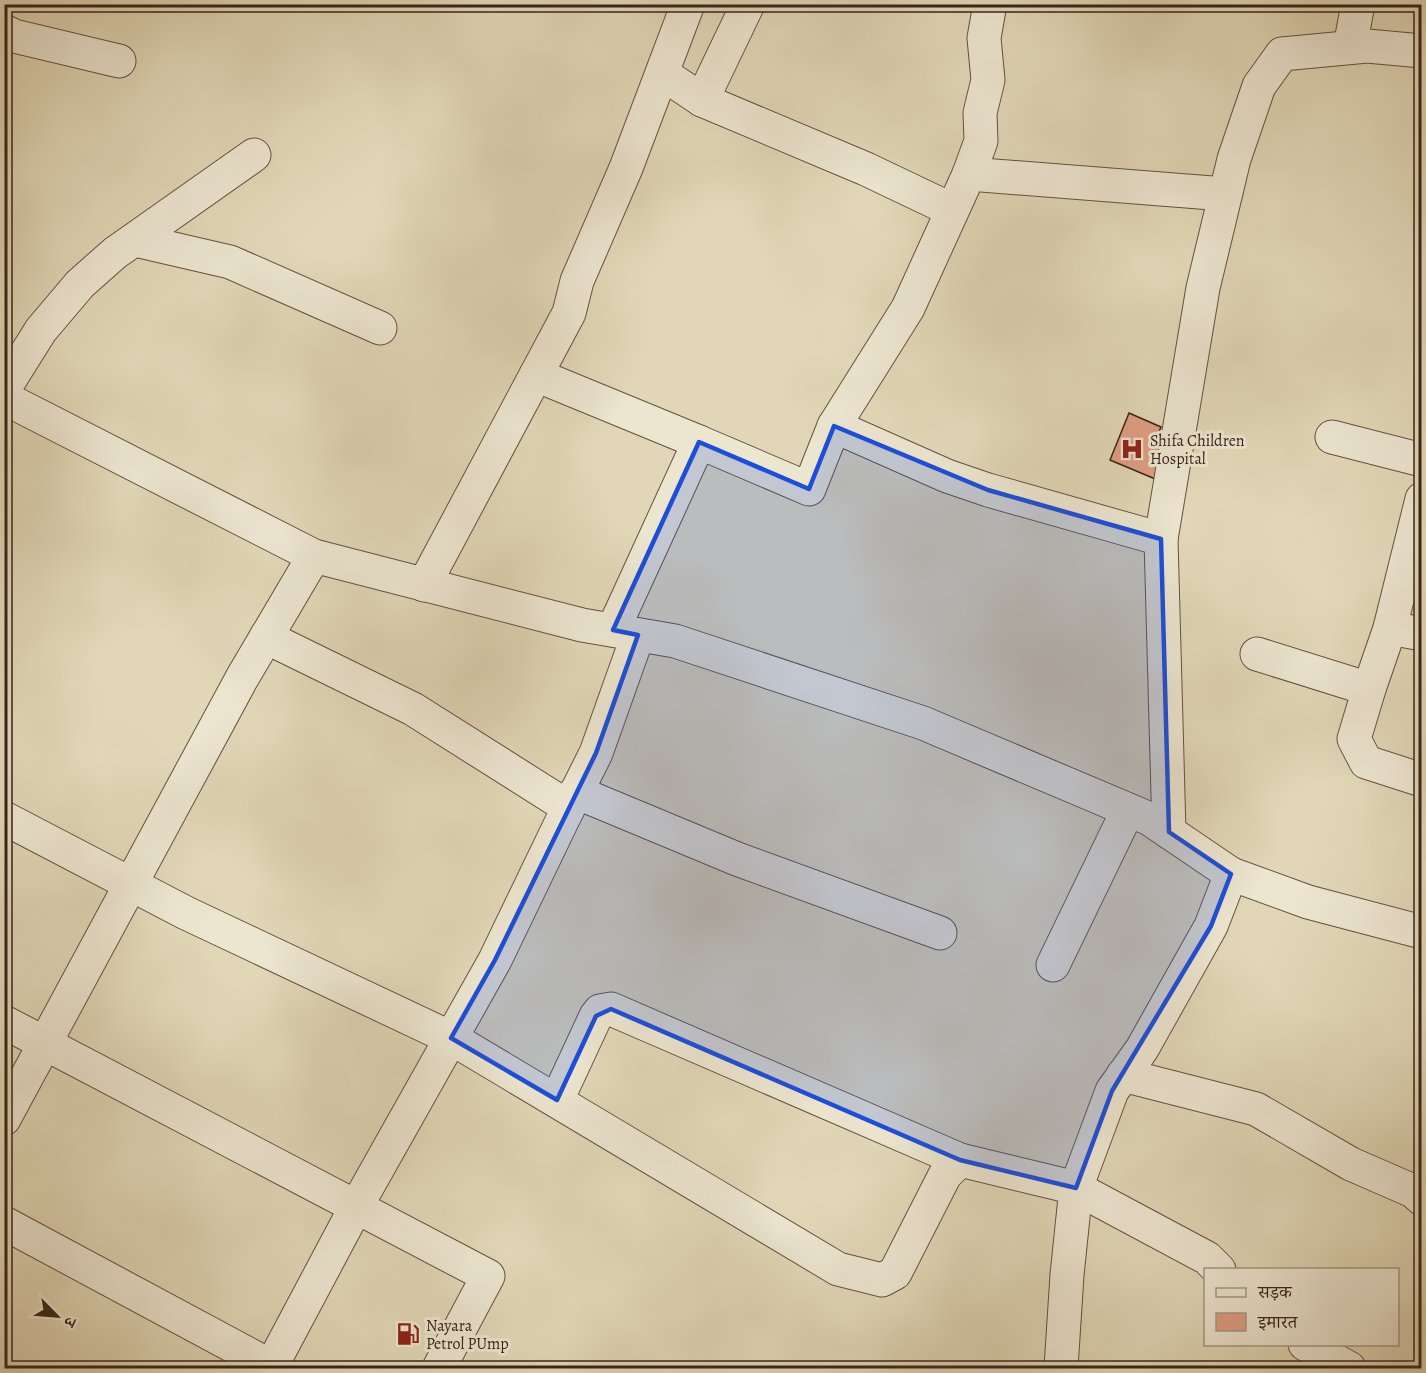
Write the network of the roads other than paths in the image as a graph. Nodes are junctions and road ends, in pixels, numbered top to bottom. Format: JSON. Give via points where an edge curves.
{"nodes":[{"id":1,"x":688,"y":4,"type":"edge"},
{"id":2,"x":748,"y":4,"type":"edge"},
{"id":3,"x":990,"y":4,"type":"edge"},
{"id":4,"x":1358,"y":4,"type":"edge"},
{"id":5,"x":4,"y":31,"type":"edge"},
{"id":6,"x":1350,"y":47,"type":"junction"},
{"id":7,"x":1422,"y":51,"type":"edge"},
{"id":8,"x":119,"y":61,"type":"dead end"},
{"id":9,"x":663,"y":74,"type":"junction"},
{"id":10,"x":702,"y":100,"type":"junction"},
{"id":11,"x":254,"y":155,"type":"dead end"},
{"id":12,"x":969,"y":174,"type":"junction"},
{"id":13,"x":1225,"y":194,"type":"junction"},
{"id":14,"x":952,"y":210,"type":"junction"},
{"id":15,"x":135,"y":240,"type":"junction"},
{"id":16,"x":380,"y":328,"type":"dead end"},
{"id":17,"x":536,"y":375,"type":"junction"},
{"id":18,"x":8,"y":395,"type":"edge"},
{"id":19,"x":834,"y":426,"type":"junction"},
{"id":20,"x":1332,"y":437,"type":"dead end"},
{"id":21,"x":699,"y":442,"type":"junction"},
{"id":22,"x":1422,"y":460,"type":"edge"},
{"id":23,"x":1422,"y":499,"type":"edge"},
{"id":24,"x":1161,"y":539,"type":"junction"},
{"id":25,"x":314,"y":556,"type":"junction"},
{"id":26,"x":424,"y":585,"type":"junction"},
{"id":27,"x":1390,"y":628,"type":"junction"},
{"id":28,"x":626,"y":633,"type":"junction"},
{"id":29,"x":1422,"y":634,"type":"edge"},
{"id":30,"x":266,"y":637,"type":"junction"},
{"id":31,"x":1257,"y":654,"type":"dead end"},
{"id":32,"x":1369,"y":689,"type":"junction"},
{"id":33,"x":1422,"y":780,"type":"edge"},
{"id":34,"x":572,"y":800,"type":"junction"},
{"id":35,"x":1128,"y":810,"type":"junction"},
{"id":36,"x":4,"y":818,"type":"edge"},
{"id":37,"x":1169,"y":832,"type":"junction"},
{"id":38,"x":1231,"y":874,"type":"junction"},
{"id":39,"x":131,"y":884,"type":"junction"},
{"id":40,"x":1422,"y":932,"type":"edge"},
{"id":41,"x":940,"y":933,"type":"dead end"},
{"id":42,"x":1053,"y":965,"type":"dead end"},
{"id":43,"x":4,"y":1022,"type":"edge"},
{"id":44,"x":451,"y":1038,"type":"junction"},
{"id":45,"x":44,"y":1043,"type":"junction"},
{"id":46,"x":1123,"y":1075,"type":"junction"},
{"id":47,"x":557,"y":1100,"type":"junction"},
{"id":48,"x":4,"y":1119,"type":"edge"},
{"id":49,"x":960,"y":1160,"type":"junction"},
{"id":50,"x":1076,"y":1188,"type":"junction"},
{"id":51,"x":1422,"y":1199,"type":"edge"},
{"id":52,"x":356,"y":1207,"type":"junction"},
{"id":53,"x":4,"y":1223,"type":"edge"},
{"id":54,"x":1218,"y":1268,"type":"edge"},
{"id":55,"x":1309,"y":1346,"type":"edge"},
{"id":56,"x":272,"y":1367,"type":"edge"},
{"id":57,"x":440,"y":1368,"type":"edge"},
{"id":58,"x":1061,"y":1368,"type":"edge"},
{"id":59,"x":1349,"y":1368,"type":"edge"}],
"edges":[{"from":1,"to":9,"type":"street"},
{"from":2,"to":10,"type":"street"},
{"from":3,"to":12,"type":"street","via":[[984,38],[988,80],[980,113],[981,141]]},
{"from":4,"to":6,"type":"street"},
{"from":5,"to":8,"type":"street"},
{"from":6,"to":7,"type":"street"},
{"from":6,"to":13,"type":"street","via":[[1282,54],[1259,86]]},
{"from":9,"to":10,"type":"street"},
{"from":9,"to":17,"type":"street","via":[[577,281],[569,313]]},
{"from":10,"to":14,"type":"street"},
{"from":11,"to":15,"type":"street"},
{"from":12,"to":13,"type":"street"},
{"from":12,"to":14,"type":"street"},
{"from":13,"to":24,"type":"street","via":[[1203,288]]},
{"from":14,"to":19,"type":"street","via":[[908,308]]},
{"from":15,"to":16,"type":"street","via":[[230,262]]},
{"from":15,"to":18,"type":"street","via":[[115,253],[61,305],[41,330]]},
{"from":17,"to":21,"type":"street"},
{"from":17,"to":26,"type":"street"},
{"from":18,"to":25,"type":"street"},
{"from":19,"to":21,"type":"street","via":[[809,489]]},
{"from":19,"to":24,"type":"street","via":[[947,476]]},
{"from":20,"to":22,"type":"street"},
{"from":21,"to":28,"type":"street"},
{"from":23,"to":27,"type":"street"},
{"from":24,"to":37,"type":"street"},
{"from":25,"to":26,"type":"street"},
{"from":25,"to":30,"type":"street"},
{"from":26,"to":28,"type":"street"},
{"from":27,"to":29,"type":"street"},
{"from":27,"to":32,"type":"street"},
{"from":28,"to":34,"type":"street","via":[[596,753]]},
{"from":28,"to":35,"type":"street","via":[[675,641],[923,723]]},
{"from":30,"to":34,"type":"street","via":[[413,709]]},
{"from":30,"to":39,"type":"street"},
{"from":31,"to":32,"type":"street"},
{"from":32,"to":33,"type":"street","via":[[1354,739],[1366,762]]},
{"from":34,"to":41,"type":"street"},
{"from":34,"to":44,"type":"street","via":[[495,960]]},
{"from":35,"to":37,"type":"street"},
{"from":35,"to":42,"type":"street"},
{"from":36,"to":39,"type":"street"},
{"from":37,"to":38,"type":"street"},
{"from":38,"to":40,"type":"street","via":[[1308,902]]},
{"from":38,"to":46,"type":"street","via":[[1211,926]]},
{"from":39,"to":44,"type":"street"},
{"from":39,"to":45,"type":"street"},
{"from":43,"to":45,"type":"street"},
{"from":44,"to":47,"type":"street"},
{"from":44,"to":52,"type":"street"},
{"from":45,"to":48,"type":"street"},
{"from":45,"to":52,"type":"street"},
{"from":46,"to":50,"type":"street","via":[[1112,1091]]},
{"from":46,"to":51,"type":"street","via":[[1256,1109],[1351,1164],[1413,1191]]},
{"from":47,"to":49,"type":"street","via":[[596,1016],[611,1009]]},
{"from":47,"to":49,"type":"street","via":[[838,1269],[882,1280],[895,1272],[945,1175]]},
{"from":49,"to":50,"type":"street"},
{"from":50,"to":54,"type":"street","via":[[1208,1258]]},
{"from":50,"to":58,"type":"street"},
{"from":52,"to":56,"type":"street"},
{"from":52,"to":57,"type":"street","via":[[488,1276]]},
{"from":53,"to":56,"type":"street"},
{"from":55,"to":59,"type":"street"}]}
